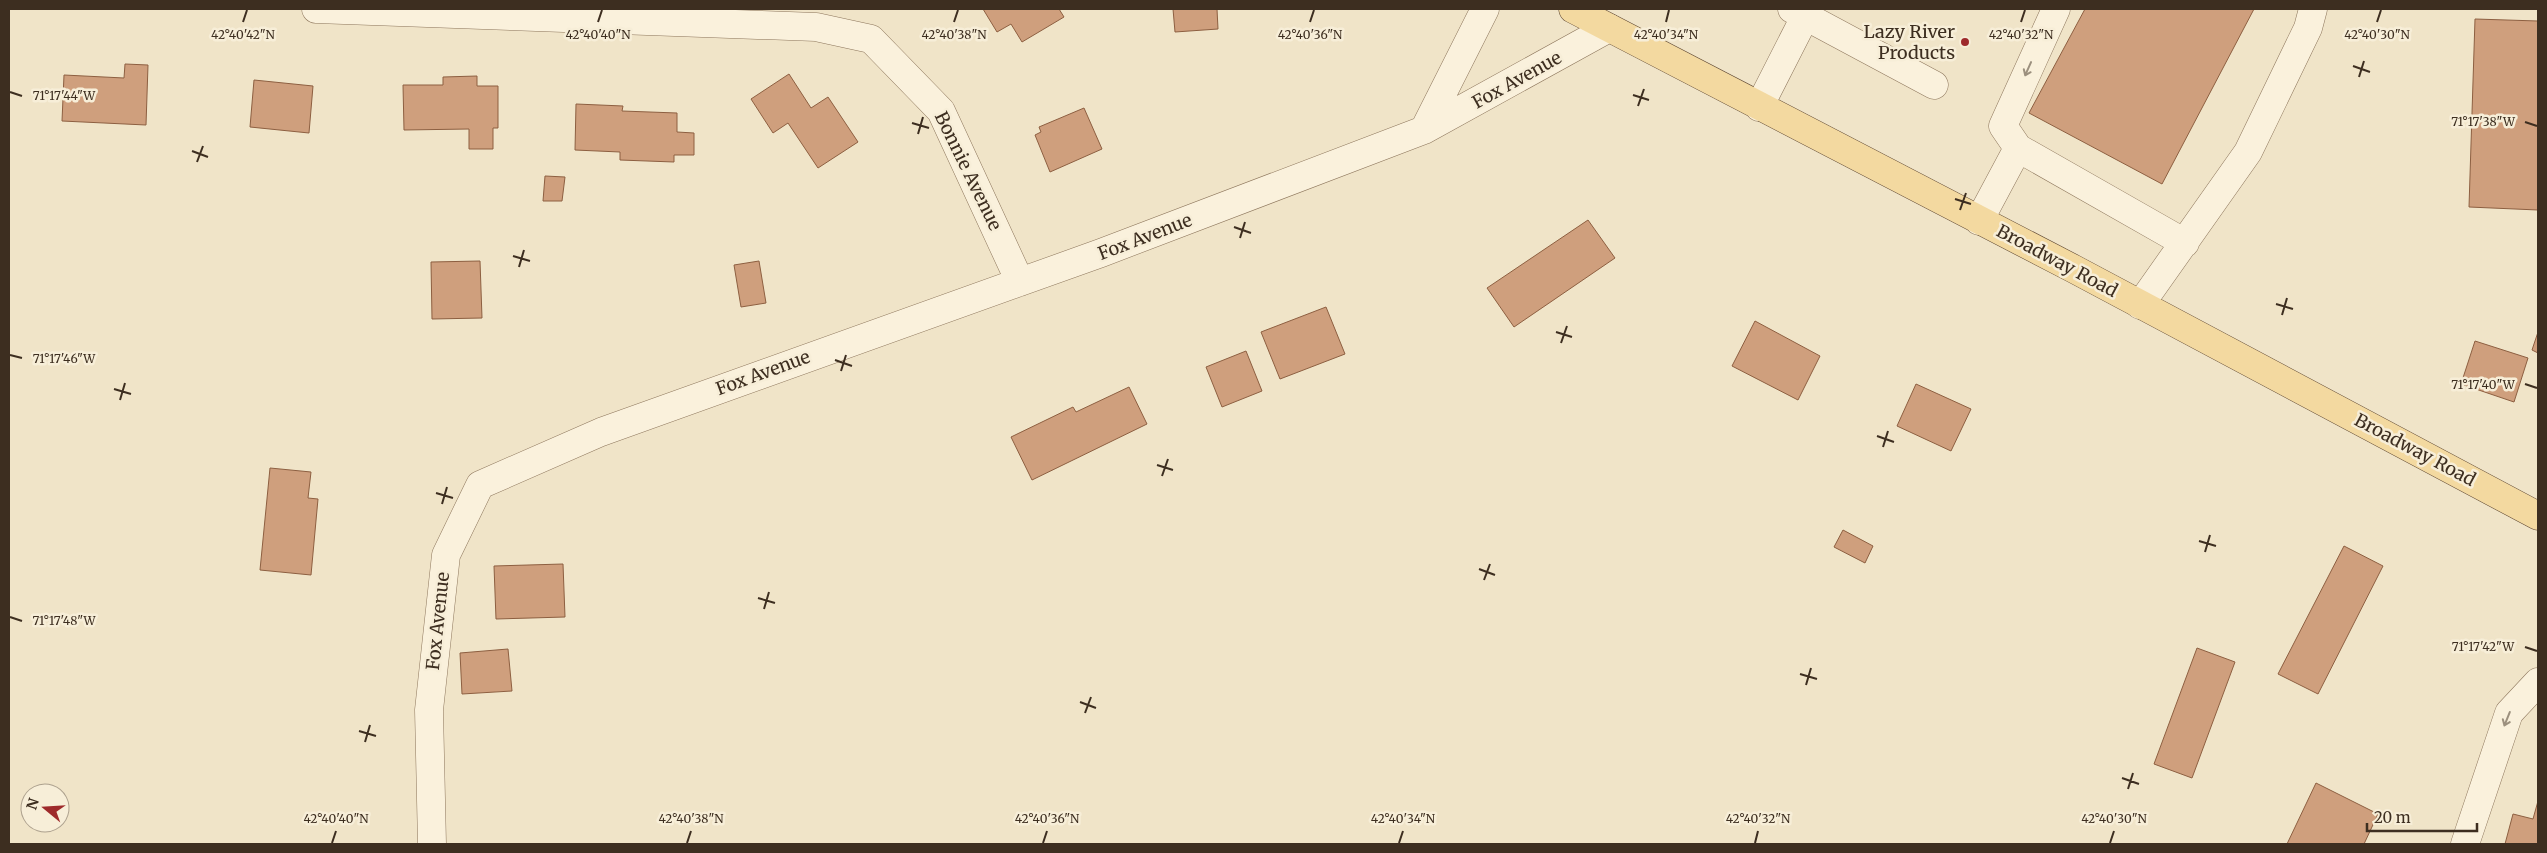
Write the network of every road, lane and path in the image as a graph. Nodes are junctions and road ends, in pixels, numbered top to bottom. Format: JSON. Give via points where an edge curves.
{"nodes":[{"id":1,"x":316,"y":9,"type":"edge"},
{"id":2,"x":1485,"y":9,"type":"edge"},
{"id":3,"x":1573,"y":9,"type":"edge"},
{"id":4,"x":2056,"y":9,"type":"edge"},
{"id":5,"x":2313,"y":9,"type":"edge"},
{"id":6,"x":413,"y":10,"type":"edge"},
{"id":7,"x":1802,"y":11,"type":"edge"},
{"id":8,"x":1609,"y":28,"type":"junction"},
{"id":9,"x":1934,"y":85,"type":"dead end"},
{"id":10,"x":1759,"y":106,"type":"junction"},
{"id":11,"x":1424,"y":130,"type":"junction"},
{"id":12,"x":2018,"y":148,"type":"junction"},
{"id":13,"x":1980,"y":221,"type":"junction"},
{"id":14,"x":2185,"y":243,"type":"junction"},
{"id":15,"x":1020,"y":282,"type":"junction"},
{"id":16,"x":2140,"y":305,"type":"junction"},
{"id":17,"x":2538,"y":516,"type":"edge"},
{"id":18,"x":2538,"y":682,"type":"edge"},
{"id":19,"x":432,"y":844,"type":"edge"},
{"id":20,"x":2465,"y":844,"type":"edge"}],
"edges":[{"from":1,"to":6,"type":"street","name":"Bonnie Avenue"},
{"from":2,"to":11,"type":"street","name":"Fox Avenue"},
{"from":3,"to":8,"type":"main road","name":"Broadway Road"},
{"from":4,"to":12,"type":"street","one_way":true,"via":[[2003,126]]},
{"from":5,"to":14,"type":"street","via":[[2308,28],[2248,152]]},
{"from":6,"to":15,"type":"street","name":"Bonnie Avenue","via":[[816,27],[870,39],[941,111]]},
{"from":7,"to":9,"type":"street"},
{"from":7,"to":10,"type":"street"},
{"from":8,"to":10,"type":"main road","name":"Broadway Road"},
{"from":8,"to":11,"type":"street","name":"Fox Avenue"},
{"from":10,"to":13,"type":"main road","name":"Broadway Road"},
{"from":11,"to":15,"type":"street","name":"Fox Avenue"},
{"from":12,"to":13,"type":"street"},
{"from":12,"to":14,"type":"street"},
{"from":13,"to":16,"type":"main road","name":"Broadway Road"},
{"from":14,"to":16,"type":"street"},
{"from":15,"to":19,"type":"street","name":"Fox Avenue","via":[[601,432],[480,485],[446,555],[429,710]]},
{"from":16,"to":17,"type":"main road","name":"Broadway Road"},
{"from":18,"to":20,"type":"street","one_way":true,"via":[[2509,713]]}]}
